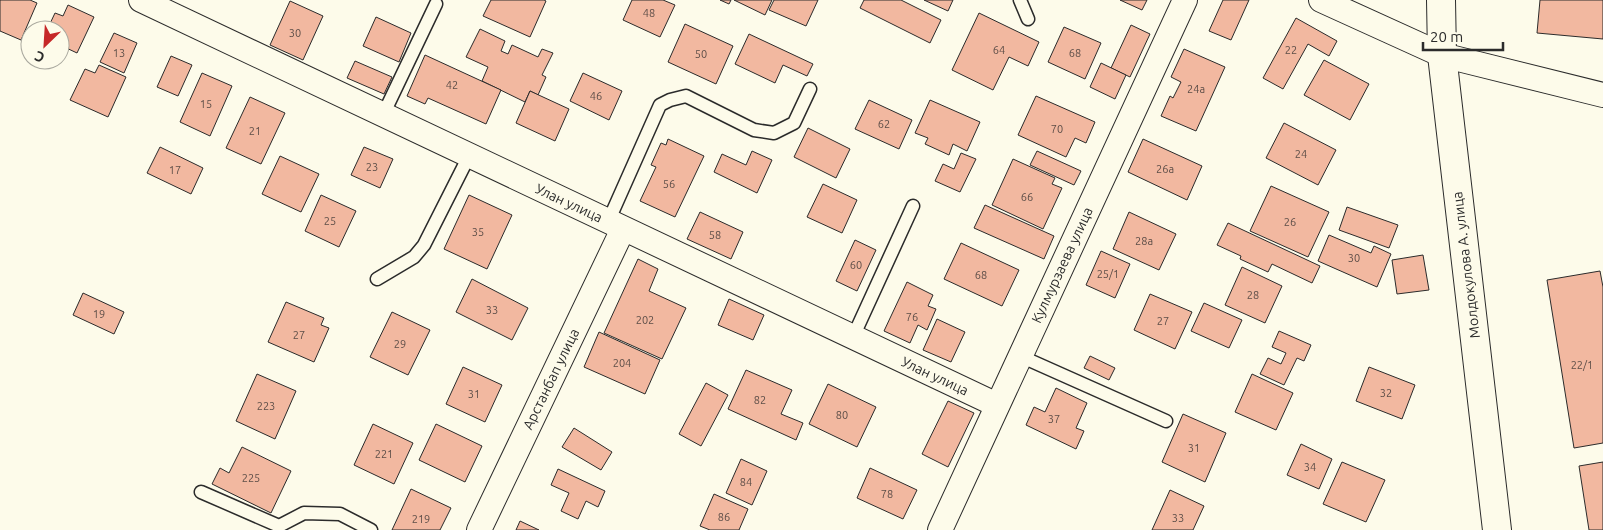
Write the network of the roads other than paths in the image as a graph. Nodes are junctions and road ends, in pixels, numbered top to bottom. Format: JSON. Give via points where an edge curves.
{"nodes":[{"id":1,"x":1020,"y":0,"type":"edge"},
{"id":2,"x":1185,"y":0,"type":"edge"},
{"id":3,"x":1321,"y":0,"type":"edge"},
{"id":4,"x":1441,"y":0,"type":"edge"},
{"id":5,"x":149,"y":2,"type":"edge"},
{"id":6,"x":436,"y":4,"type":"dead end"},
{"id":7,"x":1028,"y":19,"type":"dead end"},
{"id":8,"x":1442,"y":55,"type":"junction"},
{"id":9,"x":810,"y":89,"type":"dead end"},
{"id":10,"x":1603,"y":95,"type":"edge"},
{"id":11,"x":383,"y":115,"type":"junction"},
{"id":12,"x":469,"y":156,"type":"junction"},
{"id":13,"x":912,"y":206,"type":"dead end"},
{"id":14,"x":615,"y":225,"type":"junction"},
{"id":15,"x":377,"y":278,"type":"dead end"},
{"id":16,"x":853,"y":337,"type":"junction"},
{"id":17,"x":1020,"y":356,"type":"junction"},
{"id":18,"x":997,"y":405,"type":"junction"},
{"id":19,"x":1166,"y":421,"type":"dead end"},
{"id":20,"x":201,"y":492,"type":"dead end"},
{"id":21,"x":371,"y":530,"type":"edge"},
{"id":22,"x":478,"y":530,"type":"edge"},
{"id":23,"x":940,"y":530,"type":"edge"},
{"id":24,"x":1497,"y":530,"type":"edge"}],
"edges":[{"from":1,"to":7,"type":"lane"},
{"from":2,"to":17,"type":"street","name":"Кулмурзаева улица"},
{"from":3,"to":8,"type":"street"},
{"from":4,"to":8,"type":"street","name":"Молдокулова А. улица"},
{"from":5,"to":11,"type":"street","name":"Улан улица"},
{"from":6,"to":11,"type":"lane"},
{"from":8,"to":10,"type":"street"},
{"from":8,"to":24,"type":"street","name":"Молдокулова А. улица"},
{"from":9,"to":14,"type":"lane","via":[[794,124],[774,133],[754,130],[686,96],[660,105]]},
{"from":11,"to":12,"type":"street","name":"Улан улица"},
{"from":12,"to":14,"type":"street","name":"Улан улица"},
{"from":12,"to":15,"type":"lane","via":[[424,245],[414,256]]},
{"from":13,"to":16,"type":"lane"},
{"from":14,"to":16,"type":"street","name":"Улан улица"},
{"from":14,"to":22,"type":"street","name":"Арстанбап улица"},
{"from":16,"to":18,"type":"street","name":"Улан улица"},
{"from":17,"to":18,"type":"street","name":"Кулмурзаева улица"},
{"from":17,"to":19,"type":"lane"},
{"from":18,"to":23,"type":"street","name":"Кулмурзаева улица"},
{"from":20,"to":21,"type":"lane","via":[[279,526],[304,513],[340,514]]}]}
